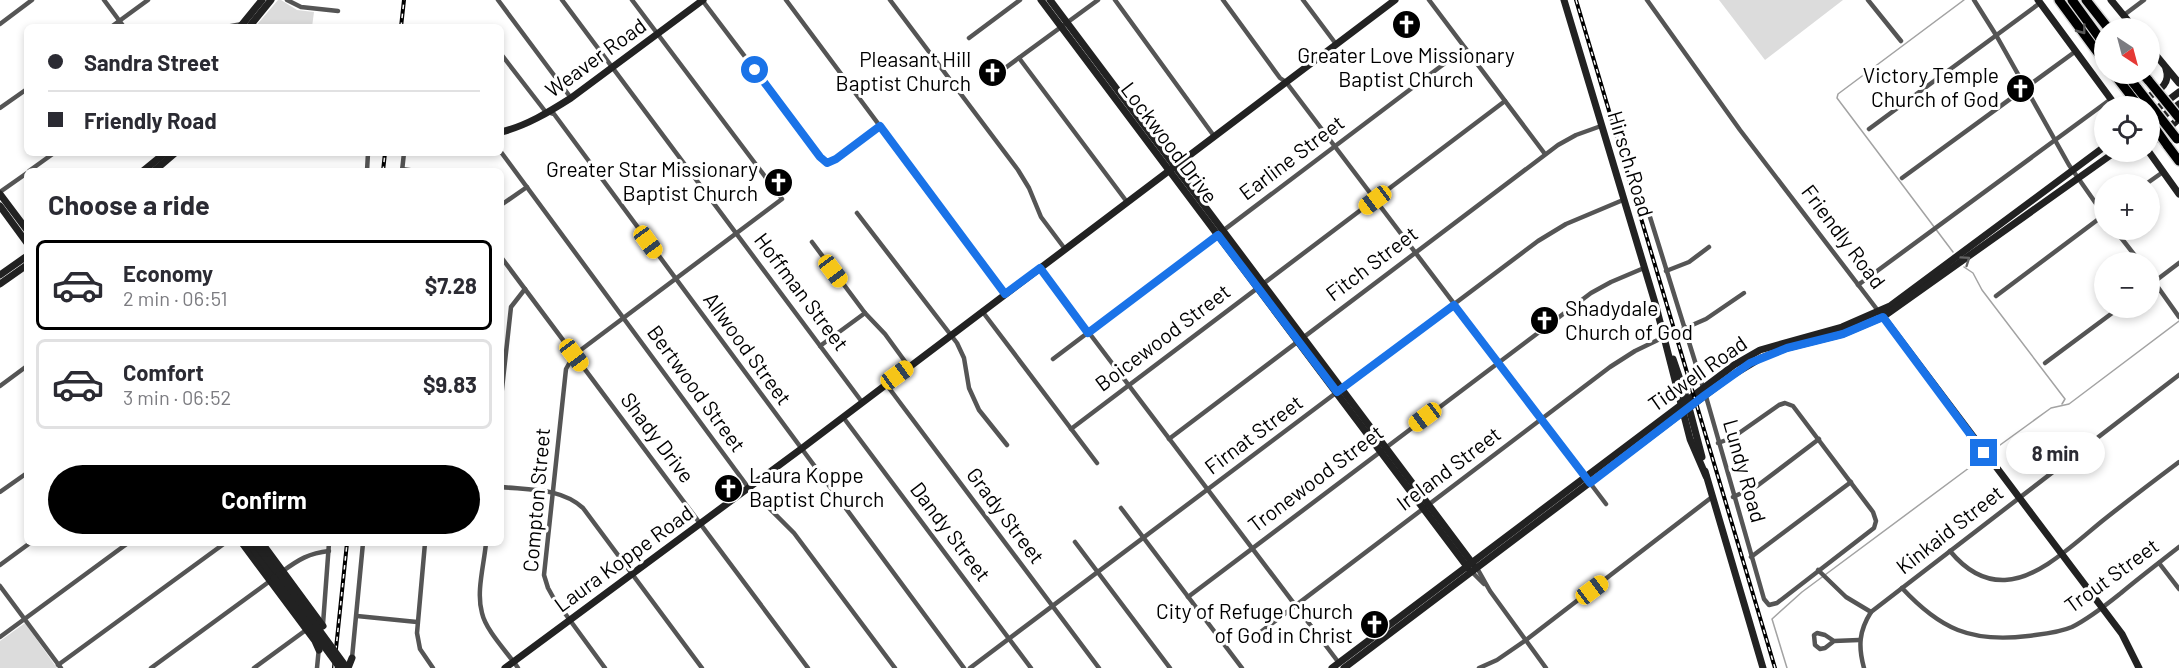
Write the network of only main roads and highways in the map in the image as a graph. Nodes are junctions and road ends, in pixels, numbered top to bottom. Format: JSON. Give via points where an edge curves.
{"nodes":[{"id":1,"x":262,"y":0,"type":"edge"},
{"id":2,"x":271,"y":0,"type":"edge"},
{"id":3,"x":702,"y":0,"type":"edge"},
{"id":4,"x":1041,"y":0,"type":"edge"},
{"id":5,"x":1050,"y":0,"type":"edge"},
{"id":6,"x":1395,"y":0,"type":"edge"},
{"id":7,"x":1564,"y":0,"type":"edge"},
{"id":8,"x":2059,"y":0,"type":"edge"},
{"id":9,"x":2072,"y":0,"type":"edge"},
{"id":10,"x":2086,"y":0,"type":"edge"},
{"id":11,"x":2111,"y":0,"type":"edge"},
{"id":12,"x":2039,"y":1,"type":"edge"},
{"id":13,"x":2100,"y":18,"type":"edge"},
{"id":14,"x":2126,"y":18,"type":"edge"},
{"id":15,"x":245,"y":24,"type":"edge"},
{"id":16,"x":246,"y":24,"type":"edge"},
{"id":17,"x":1064,"y":24,"type":"junction"},
{"id":18,"x":2094,"y":29,"type":"edge"},
{"id":19,"x":2094,"y":47,"type":"edge"},
{"id":20,"x":2160,"y":61,"type":"edge"},
{"id":21,"x":2168,"y":71,"type":"junction"},
{"id":22,"x":2179,"y":77,"type":"edge"},
{"id":23,"x":2179,"y":83,"type":"edge"},
{"id":24,"x":2140,"y":85,"type":"edge"},
{"id":25,"x":2179,"y":92,"type":"edge"},
{"id":26,"x":2109,"y":96,"type":"edge"},
{"id":27,"x":2150,"y":96,"type":"edge"},
{"id":28,"x":2179,"y":104,"type":"edge"},
{"id":29,"x":2160,"y":106,"type":"edge"},
{"id":30,"x":2160,"y":118,"type":"edge"},
{"id":31,"x":2179,"y":119,"type":"edge"},
{"id":32,"x":504,"y":131,"type":"edge"},
{"id":33,"x":2160,"y":133,"type":"edge"},
{"id":34,"x":2160,"y":135,"type":"edge"},
{"id":35,"x":2178,"y":139,"type":"edge"},
{"id":36,"x":2094,"y":155,"type":"edge"},
{"id":37,"x":161,"y":156,"type":"edge"},
{"id":38,"x":172,"y":156,"type":"edge"},
{"id":39,"x":2179,"y":161,"type":"edge"},
{"id":40,"x":2101,"y":162,"type":"edge"},
{"id":41,"x":2156,"y":162,"type":"edge"},
{"id":42,"x":147,"y":168,"type":"edge"},
{"id":43,"x":158,"y":168,"type":"edge"},
{"id":44,"x":1172,"y":168,"type":"junction"},
{"id":45,"x":0,"y":193,"type":"edge"},
{"id":46,"x":2179,"y":194,"type":"edge"},
{"id":47,"x":0,"y":206,"type":"edge"},
{"id":48,"x":2023,"y":206,"type":"junction"},
{"id":49,"x":2029,"y":214,"type":"junction"},
{"id":50,"x":24,"y":226,"type":"edge"},
{"id":51,"x":24,"y":239,"type":"edge"},
{"id":52,"x":24,"y":258,"type":"edge"},
{"id":53,"x":24,"y":267,"type":"edge"},
{"id":54,"x":0,"y":275,"type":"edge"},
{"id":55,"x":1935,"y":278,"type":"junction"},
{"id":56,"x":0,"y":284,"type":"edge"},
{"id":57,"x":1881,"y":314,"type":"junction"},
{"id":58,"x":1685,"y":406,"type":"junction"},
{"id":59,"x":245,"y":546,"type":"edge"},
{"id":60,"x":252,"y":546,"type":"edge"},
{"id":61,"x":257,"y":546,"type":"edge"},
{"id":62,"x":263,"y":546,"type":"edge"},
{"id":63,"x":1472,"y":567,"type":"junction"},
{"id":64,"x":277,"y":576,"type":"junction"},
{"id":65,"x":323,"y":626,"type":"road end"},
{"id":66,"x":319,"y":650,"type":"road end"},
{"id":67,"x":352,"y":658,"type":"road end"},
{"id":68,"x":516,"y":665,"type":"edge"},
{"id":69,"x":1342,"y":666,"type":"edge"},
{"id":70,"x":348,"y":668,"type":"edge"},
{"id":71,"x":505,"y":668,"type":"edge"},
{"id":72,"x":1332,"y":668,"type":"edge"},
{"id":73,"x":1763,"y":668,"type":"edge"},
{"id":74,"x":2139,"y":668,"type":"edge"}],
"edges":[{"from":1,"to":15,"type":"main road"},
{"from":2,"to":16,"type":"main road"},
{"from":3,"to":32,"type":"main road","name":"Weaver Road","via":[[571,98]]},
{"from":4,"to":17,"type":"main road","name":"Lockwood Drive"},
{"from":5,"to":17,"type":"main road","name":"Lockwood Drive"},
{"from":6,"to":44,"type":"main road","name":"Laura Koppe Road"},
{"from":7,"to":58,"type":"main road","name":"Hirsch Road"},
{"from":8,"to":19,"type":"highway","one_way":true},
{"from":9,"to":18,"type":"highway"},
{"from":10,"to":13,"type":"highway"},
{"from":11,"to":14,"type":"main road"},
{"from":12,"to":26,"type":"main road"},
{"from":17,"to":44,"type":"main road","name":"Lockwood Drive"},
{"from":20,"to":21,"type":"main road"},
{"from":21,"to":22,"type":"main road"},
{"from":21,"to":23,"type":"main road"},
{"from":21,"to":27,"type":"main road","via":[[2167,83]]},
{"from":24,"to":31,"type":"highway","bridge":true},
{"from":24,"to":35,"type":"highway","bridge":true},
{"from":25,"to":29,"type":"main road"},
{"from":28,"to":30,"type":"main road"},
{"from":31,"to":33,"type":"main road"},
{"from":34,"to":39,"type":"highway","bridge":true},
{"from":36,"to":48,"type":"main road","name":"Tidwell Road"},
{"from":37,"to":42,"type":"main road"},
{"from":38,"to":43,"type":"main road"},
{"from":40,"to":49,"type":"main road","name":"Tidwell Road"},
{"from":41,"to":46,"type":"main road"},
{"from":44,"to":63,"type":"main road","name":"Lockwood Drive"},
{"from":44,"to":68,"type":"main road","name":"Laura Koppe Road","via":[[569,620]]},
{"from":45,"to":50,"type":"main road"},
{"from":47,"to":51,"type":"main road"},
{"from":48,"to":49,"type":"main road"},
{"from":48,"to":55,"type":"main road","name":"Tidwell Road"},
{"from":55,"to":49,"type":"main road","name":"Tidwell Road","one_way":true},
{"from":52,"to":54,"type":"main road"},
{"from":53,"to":56,"type":"main road"},
{"from":55,"to":57,"type":"main road","name":"Tidwell Road"},
{"from":57,"to":58,"type":"main road","name":"Tidwell Road","via":[[1819,337],[1784,342]]},
{"from":57,"to":74,"type":"main road","name":"Friendly Road","via":[[2126,639]]},
{"from":58,"to":63,"type":"main road","name":"Tidwell Road"},
{"from":58,"to":73,"type":"main road","name":"Hirsch Road","via":[[1690,439],[1706,476]]},
{"from":59,"to":64,"type":"main road"},
{"from":60,"to":64,"type":"main road"},
{"from":61,"to":64,"type":"main road"},
{"from":62,"to":64,"type":"main road"},
{"from":63,"to":69,"type":"main road","name":"Tidwell Road"},
{"from":64,"to":65,"type":"main road"},
{"from":64,"to":66,"type":"main road"},
{"from":64,"to":70,"type":"main road","bridge":true},
{"from":67,"to":70,"type":"main road"},
{"from":68,"to":71,"type":"main road","name":"Laura Koppe Road"},
{"from":69,"to":72,"type":"main road","name":"Tidwell Road"}]}
